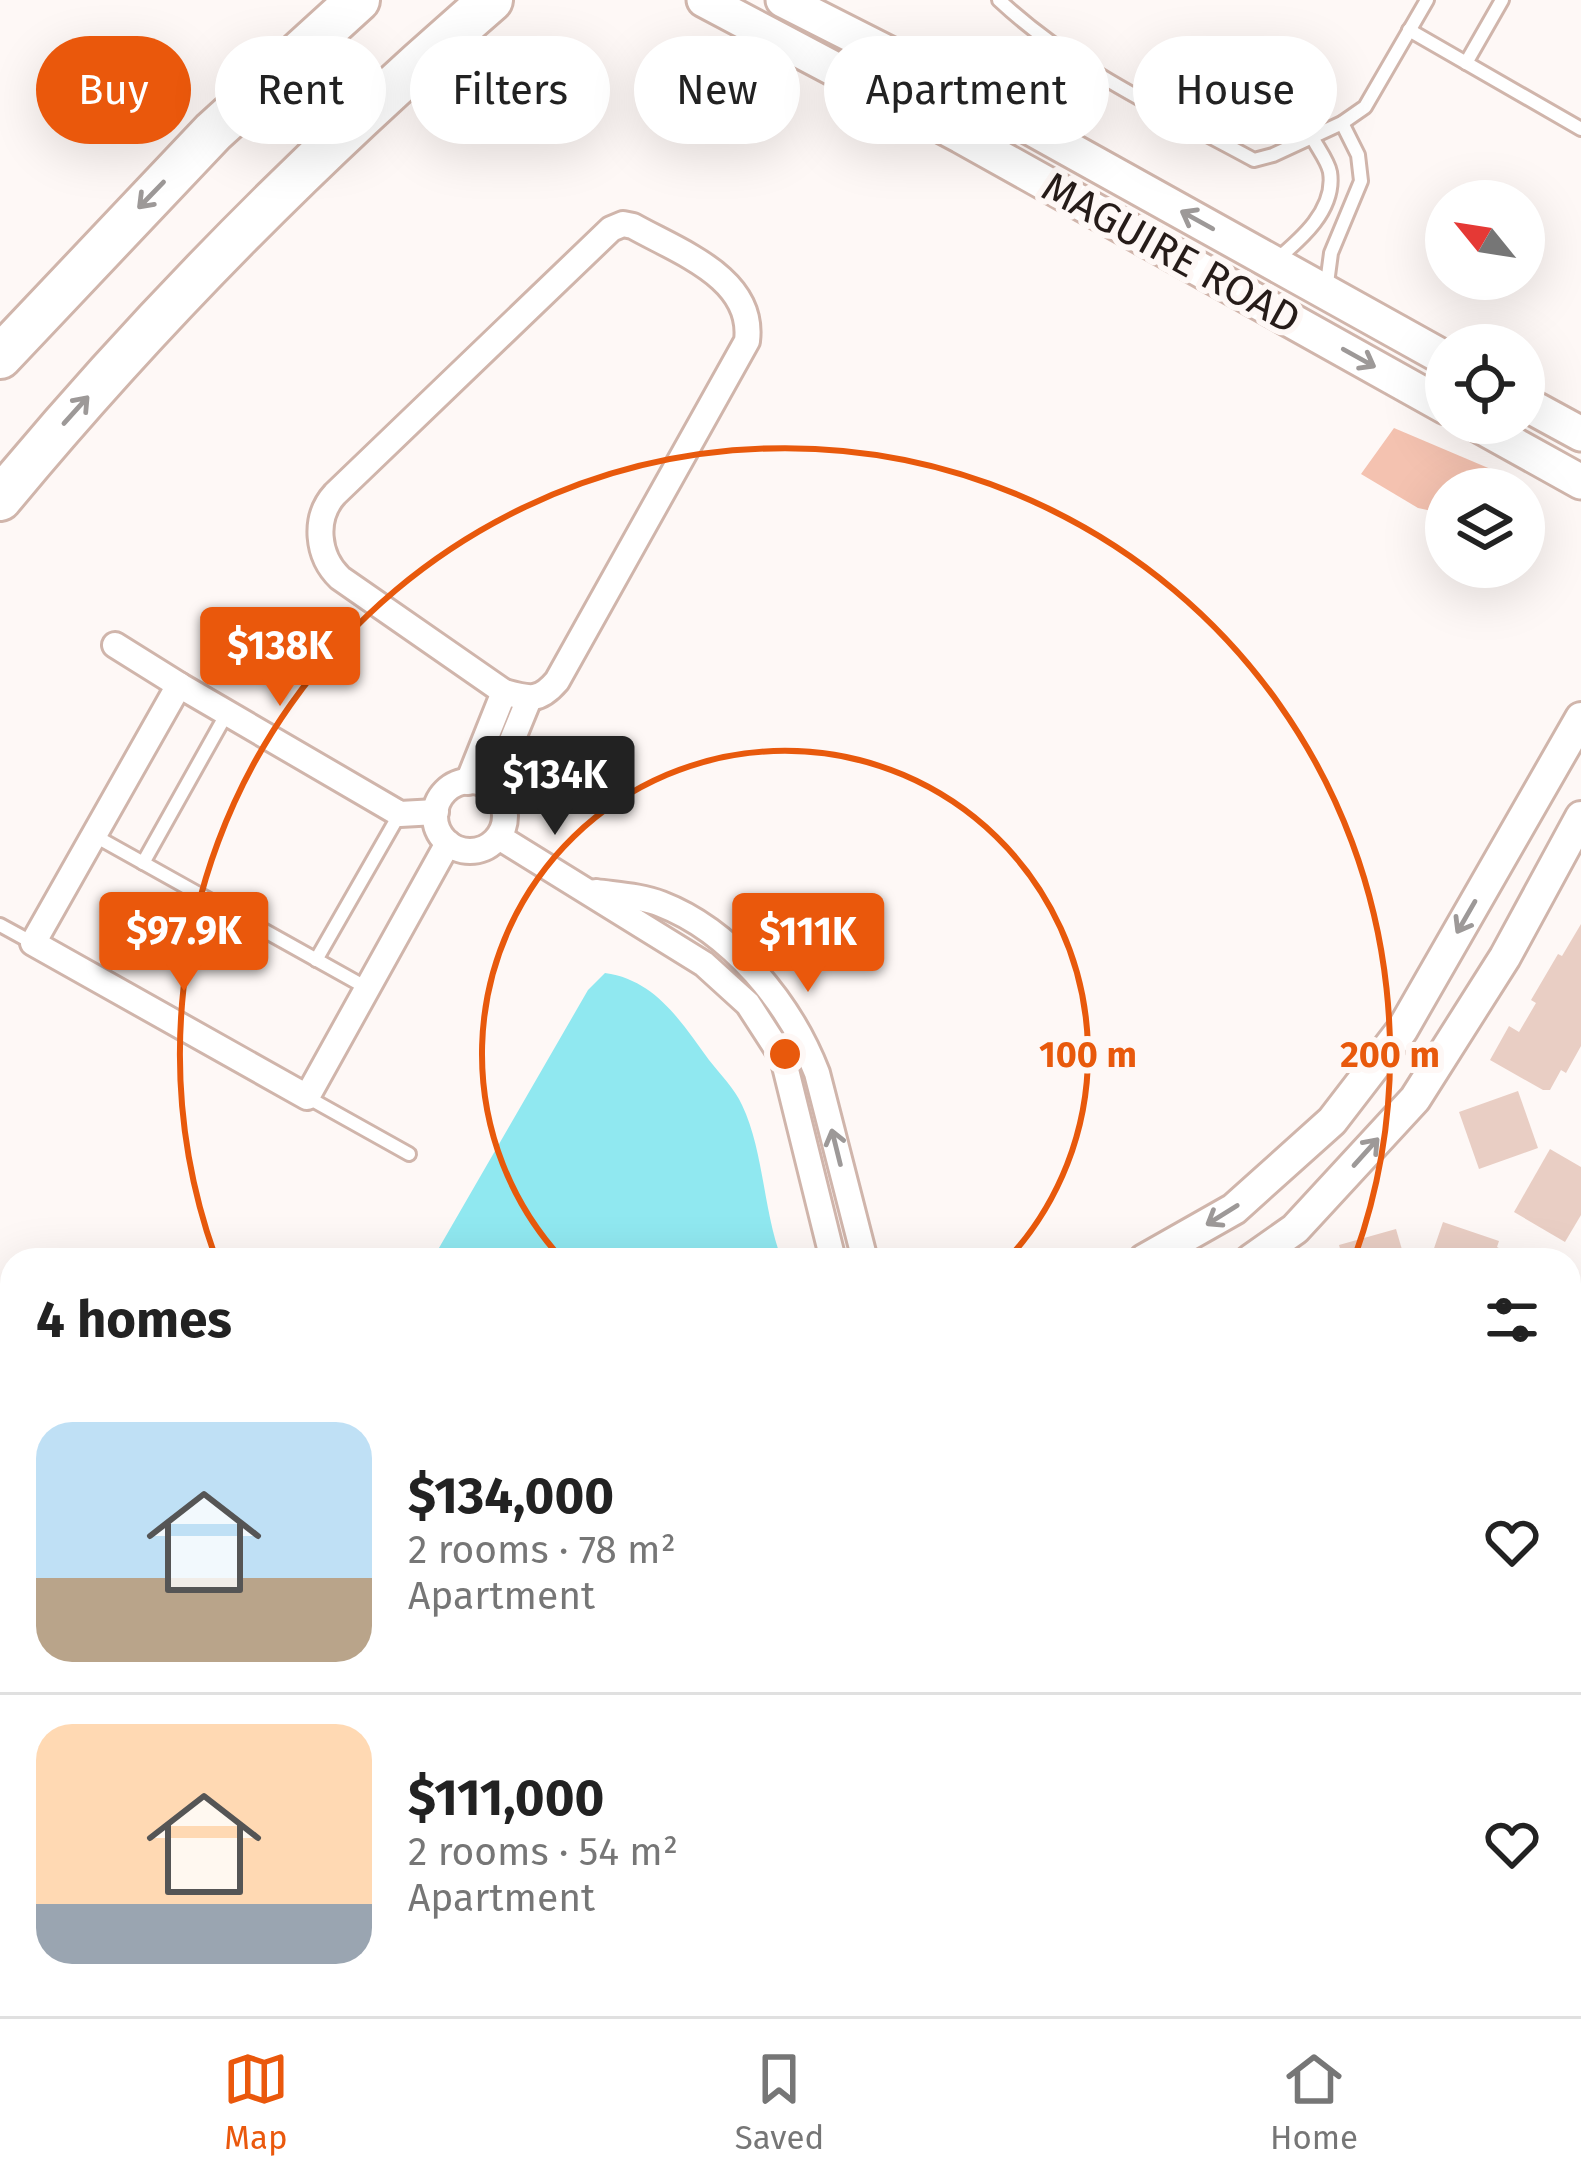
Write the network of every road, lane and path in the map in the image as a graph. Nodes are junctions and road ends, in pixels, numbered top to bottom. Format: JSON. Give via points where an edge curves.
{"nodes":[{"id":1,"x":358,"y":0,"type":"edge"},
{"id":2,"x":491,"y":0,"type":"edge"},
{"id":3,"x":704,"y":0,"type":"edge"},
{"id":4,"x":783,"y":0,"type":"edge"},
{"id":5,"x":999,"y":0,"type":"edge"},
{"id":6,"x":1427,"y":0,"type":"edge"},
{"id":7,"x":1502,"y":0,"type":"edge"},
{"id":8,"x":1409,"y":31,"type":"junction"},
{"id":9,"x":1466,"y":63,"type":"junction"},
{"id":10,"x":1133,"y":94,"type":"edge"},
{"id":11,"x":1342,"y":123,"type":"junction"},
{"id":12,"x":1337,"y":125,"type":"edge"},
{"id":13,"x":1581,"y":129,"type":"edge"},
{"id":14,"x":1225,"y":144,"type":"edge"},
{"id":15,"x":1297,"y":144,"type":"edge"},
{"id":16,"x":1316,"y":144,"type":"edge"},
{"id":17,"x":1328,"y":185,"type":"junction"},
{"id":18,"x":1359,"y":186,"type":"junction"},
{"id":19,"x":1273,"y":262,"type":"junction"},
{"id":20,"x":1325,"y":292,"type":"junction"},
{"id":21,"x":1425,"y":347,"type":"edge"},
{"id":22,"x":0,"y":357,"type":"edge"},
{"id":23,"x":1425,"y":395,"type":"edge"},
{"id":24,"x":1545,"y":414,"type":"edge"},
{"id":25,"x":1581,"y":434,"type":"edge"},
{"id":26,"x":1513,"y":444,"type":"edge"},
{"id":27,"x":1581,"y":482,"type":"edge"},
{"id":28,"x":0,"y":499,"type":"edge"},
{"id":29,"x":115,"y":645,"type":"dead end"},
{"id":30,"x":179,"y":685,"type":"junction"},
{"id":31,"x":517,"y":695,"type":"junction"},
{"id":32,"x":227,"y":713,"type":"junction"},
{"id":33,"x":1581,"y":718,"type":"edge"},
{"id":34,"x":480,"y":786,"type":"junction"},
{"id":35,"x":436,"y":812,"type":"junction"},
{"id":36,"x":400,"y":814,"type":"junction"},
{"id":37,"x":1581,"y":817,"type":"edge"},
{"id":38,"x":94,"y":835,"type":"junction"},
{"id":39,"x":499,"y":837,"type":"junction"},
{"id":40,"x":448,"y":843,"type":"junction"},
{"id":41,"x":143,"y":863,"type":"junction"},
{"id":42,"x":580,"y":889,"type":"junction"},
{"id":43,"x":0,"y":925,"type":"edge"},
{"id":44,"x":33,"y":943,"type":"junction"},
{"id":45,"x":316,"y":960,"type":"junction"},
{"id":46,"x":367,"y":988,"type":"junction"},
{"id":47,"x":808,"y":1048,"type":"junction"},
{"id":48,"x":783,"y":1058,"type":"junction"},
{"id":49,"x":307,"y":1097,"type":"junction"},
{"id":50,"x":409,"y":1154,"type":"dead end"},
{"id":51,"x":830,"y":1248,"type":"edge"},
{"id":52,"x":862,"y":1248,"type":"edge"},
{"id":53,"x":1165,"y":1248,"type":"edge"},
{"id":54,"x":1268,"y":1248,"type":"edge"}],
"edges":[{"from":1,"to":22,"type":"highway","one_way":true,"via":[[213,132]]},
{"from":28,"to":2,"type":"highway","one_way":true,"via":[[207,266]]},
{"from":3,"to":23,"type":"main road","name":"MAGUIRE ROAD","one_way":true},
{"from":19,"to":4,"type":"main road","name":"MAGUIRE ROAD","one_way":true},
{"from":5,"to":10,"type":"lane","via":[[1076,63]]},
{"from":6,"to":8,"type":"lane"},
{"from":7,"to":9,"type":"lane"},
{"from":8,"to":9,"type":"lane"},
{"from":8,"to":11,"type":"lane","via":[[1365,107]]},
{"from":9,"to":13,"type":"lane"},
{"from":11,"to":12,"type":"lane"},
{"from":11,"to":18,"type":"lane","via":[[1358,155]]},
{"from":14,"to":15,"type":"lane","via":[[1254,160]]},
{"from":16,"to":17,"type":"lane"},
{"from":17,"to":18,"type":"lane"},
{"from":17,"to":19,"type":"lane","via":[[1326,204],[1302,238]]},
{"from":18,"to":20,"type":"lane","via":[[1331,253]]},
{"from":19,"to":20,"type":"main road","name":"MAGUIRE ROAD"},
{"from":20,"to":21,"type":"main road","name":"MAGUIRE ROAD"},
{"from":24,"to":25,"type":"main road"},
{"from":26,"to":27,"type":"main road"},
{"from":29,"to":30,"type":"street"},
{"from":30,"to":32,"type":"street"},
{"from":30,"to":38,"type":"street"},
{"from":31,"to":31,"type":"street","via":[[547,693],[557,680],[747,341],[730,283],[634,226],[611,229],[335,494],[322,517],[321,545],[340,578]]},
{"from":31,"to":34,"type":"street"},
{"from":32,"to":36,"type":"street"},
{"from":32,"to":41,"type":"lane"},
{"from":33,"to":53,"type":"street","one_way":true,"via":[[1402,1030],[1331,1121],[1234,1209]]},
{"from":34,"to":35,"type":"street","via":[[455,785]]},
{"from":34,"to":39,"type":"street","via":[[503,803]]},
{"from":35,"to":36,"type":"street"},
{"from":35,"to":40,"type":"street"},
{"from":36,"to":45,"type":"lane"},
{"from":54,"to":37,"type":"street","one_way":true,"via":[[1414,1099]]},
{"from":38,"to":41,"type":"lane"},
{"from":38,"to":44,"type":"street"},
{"from":39,"to":40,"type":"street","via":[[480,850]]},
{"from":39,"to":42,"type":"street"},
{"from":40,"to":46,"type":"street"},
{"from":41,"to":45,"type":"lane"},
{"from":42,"to":47,"type":"street","via":[[656,902],[715,935],[771,992]]},
{"from":42,"to":48,"type":"street","via":[[704,964],[748,1004]]},
{"from":43,"to":44,"type":"lane"},
{"from":44,"to":49,"type":"street"},
{"from":45,"to":46,"type":"lane"},
{"from":46,"to":49,"type":"street"},
{"from":47,"to":48,"type":"street"},
{"from":52,"to":47,"type":"street","one_way":true},
{"from":48,"to":51,"type":"street"},
{"from":49,"to":50,"type":"lane"}]}
